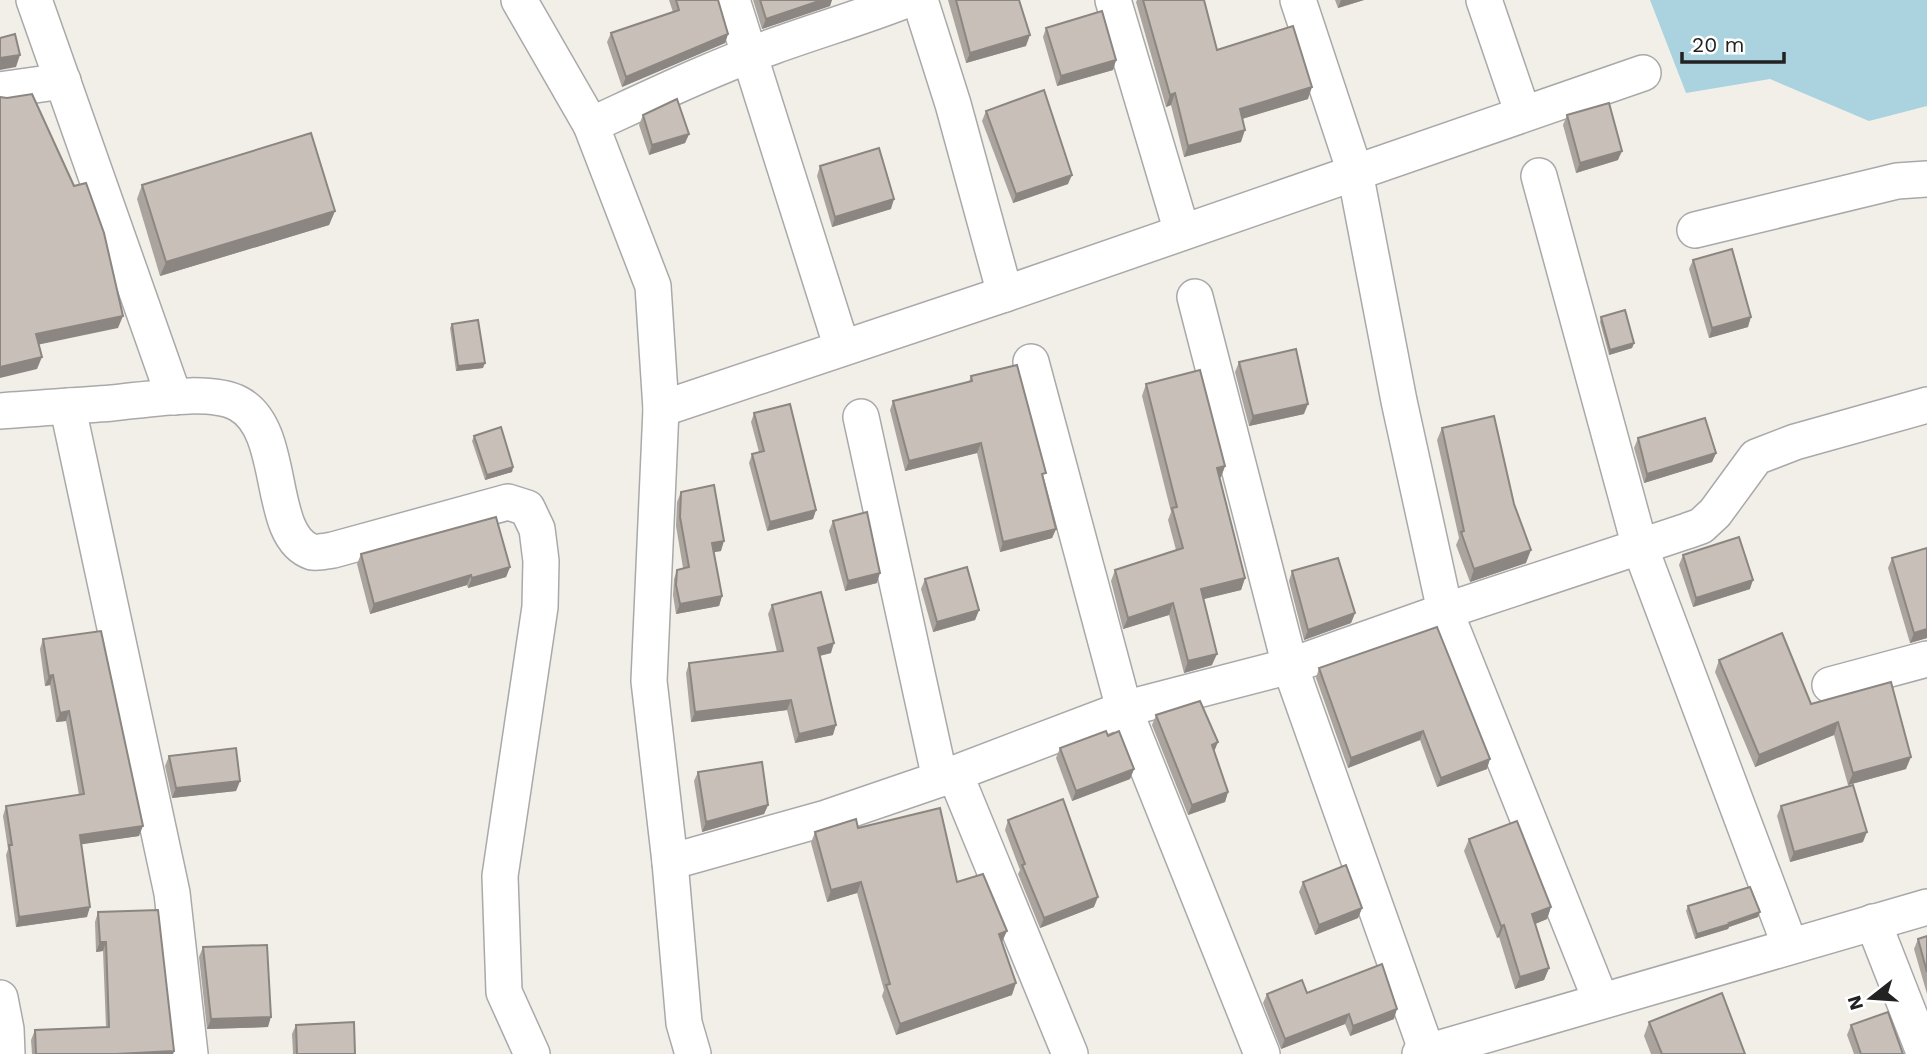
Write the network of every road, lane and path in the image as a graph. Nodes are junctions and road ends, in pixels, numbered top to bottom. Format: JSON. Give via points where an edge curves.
{"nodes":[{"id":1,"x":34,"y":0,"type":"edge"},
{"id":2,"x":519,"y":0,"type":"edge"},
{"id":3,"x":732,"y":0,"type":"edge"},
{"id":4,"x":906,"y":0,"type":"edge"},
{"id":5,"x":920,"y":0,"type":"edge"},
{"id":6,"x":1113,"y":0,"type":"edge"},
{"id":7,"x":1298,"y":0,"type":"edge"},
{"id":8,"x":1484,"y":0,"type":"edge"},
{"id":9,"x":751,"y":55,"type":"junction"},
{"id":10,"x":1643,"y":73,"type":"dead end"},
{"id":11,"x":63,"y":81,"type":"junction"},
{"id":12,"x":0,"y":90,"type":"edge"},
{"id":13,"x":1523,"y":114,"type":"junction"},
{"id":14,"x":591,"y":125,"type":"junction"},
{"id":15,"x":1355,"y":172,"type":"junction"},
{"id":16,"x":1539,"y":176,"type":"dead end"},
{"id":17,"x":1927,"y":179,"type":"edge"},
{"id":18,"x":1695,"y":230,"type":"dead end"},
{"id":19,"x":1182,"y":232,"type":"junction"},
{"id":20,"x":1005,"y":293,"type":"junction"},
{"id":21,"x":1195,"y":297,"type":"dead end"},
{"id":22,"x":842,"y":348,"type":"junction"},
{"id":23,"x":1031,"y":362,"type":"dead end"},
{"id":24,"x":174,"y":397,"type":"junction"},
{"id":25,"x":70,"y":405,"type":"junction"},
{"id":26,"x":1927,"y":405,"type":"edge"},
{"id":27,"x":661,"y":409,"type":"junction"},
{"id":28,"x":0,"y":411,"type":"edge"},
{"id":29,"x":861,"y":417,"type":"dead end"},
{"id":30,"x":1640,"y":547,"type":"junction"},
{"id":31,"x":1445,"y":611,"type":"junction"},
{"id":32,"x":1927,"y":659,"type":"edge"},
{"id":33,"x":1290,"y":666,"type":"junction"},
{"id":34,"x":1830,"y":685,"type":"dead end"},
{"id":35,"x":1124,"y":709,"type":"junction"},
{"id":36,"x":947,"y":776,"type":"junction"},
{"id":37,"x":670,"y":862,"type":"junction"},
{"id":38,"x":1927,"y":907,"type":"edge"},
{"id":39,"x":1874,"y":922,"type":"junction"},
{"id":40,"x":1790,"y":946,"type":"junction"},
{"id":41,"x":0,"y":998,"type":"edge"},
{"id":42,"x":1601,"y":1001,"type":"junction"},
{"id":43,"x":1927,"y":1049,"type":"edge"},
{"id":44,"x":1424,"y":1053,"type":"edge"},
{"id":45,"x":8,"y":1054,"type":"edge"},
{"id":46,"x":190,"y":1054,"type":"edge"},
{"id":47,"x":532,"y":1054,"type":"edge"},
{"id":48,"x":693,"y":1054,"type":"edge"},
{"id":49,"x":1070,"y":1054,"type":"edge"},
{"id":50,"x":1262,"y":1054,"type":"edge"}],
"edges":[{"from":1,"to":11,"type":"street"},
{"from":2,"to":14,"type":"street"},
{"from":3,"to":9,"type":"street"},
{"from":4,"to":9,"type":"street"},
{"from":5,"to":20,"type":"street"},
{"from":6,"to":19,"type":"street"},
{"from":7,"to":15,"type":"street"},
{"from":8,"to":13,"type":"street"},
{"from":9,"to":14,"type":"street"},
{"from":9,"to":22,"type":"street"},
{"from":10,"to":13,"type":"street"},
{"from":11,"to":12,"type":"street"},
{"from":11,"to":24,"type":"street"},
{"from":13,"to":15,"type":"street"},
{"from":14,"to":27,"type":"street","via":[[653,286]]},
{"from":15,"to":19,"type":"street"},
{"from":15,"to":31,"type":"street"},
{"from":16,"to":30,"type":"street"},
{"from":17,"to":18,"type":"street","via":[[1896,181]]},
{"from":19,"to":20,"type":"street"},
{"from":20,"to":22,"type":"street"},
{"from":21,"to":33,"type":"street"},
{"from":22,"to":27,"type":"street"},
{"from":23,"to":35,"type":"street"},
{"from":24,"to":25,"type":"street"},
{"from":24,"to":47,"type":"street","via":[[211,397],[239,404],[257,420],[286,521],[297,542],[313,552],[508,502],[527,508],[537,529],[540,607],[500,876],[504,992]]},
{"from":25,"to":28,"type":"street"},
{"from":25,"to":46,"type":"street","via":[[172,892]]},
{"from":26,"to":30,"type":"street","via":[[1763,453],[1701,526]]},
{"from":27,"to":37,"type":"street","via":[[649,681]]},
{"from":29,"to":36,"type":"street"},
{"from":30,"to":31,"type":"street"},
{"from":30,"to":40,"type":"street"},
{"from":31,"to":33,"type":"street"},
{"from":31,"to":42,"type":"street"},
{"from":32,"to":34,"type":"street"},
{"from":33,"to":35,"type":"street"},
{"from":33,"to":44,"type":"street"},
{"from":35,"to":36,"type":"street"},
{"from":35,"to":50,"type":"street"},
{"from":36,"to":37,"type":"street","via":[[826,818]]},
{"from":36,"to":49,"type":"street"},
{"from":37,"to":48,"type":"street","via":[[684,1023]]},
{"from":38,"to":39,"type":"street"},
{"from":39,"to":40,"type":"street"},
{"from":39,"to":43,"type":"street","via":[[1922,1047]]},
{"from":40,"to":42,"type":"street"},
{"from":41,"to":45,"type":"street"},
{"from":42,"to":44,"type":"street"}]}
